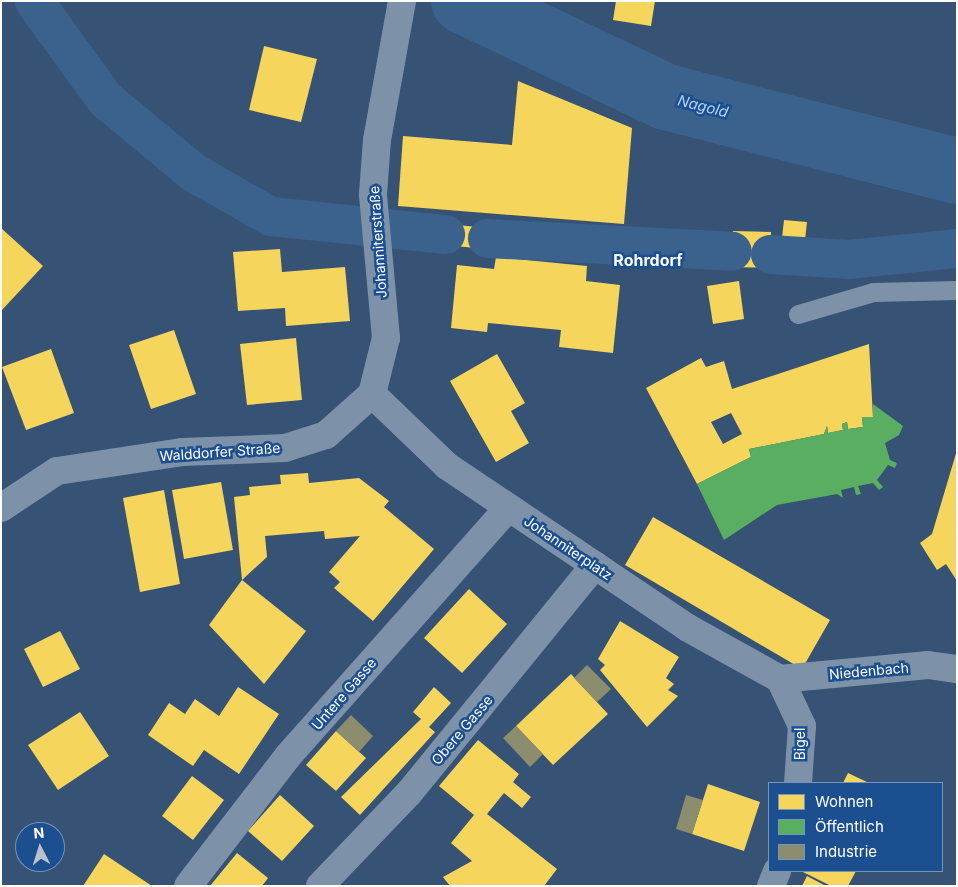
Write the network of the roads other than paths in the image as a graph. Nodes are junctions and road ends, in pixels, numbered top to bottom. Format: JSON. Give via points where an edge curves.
{"nodes":[{"id":1,"x":402,"y":1,"type":"edge"},
{"id":2,"x":957,"y":290,"type":"edge"},
{"id":3,"x":798,"y":314,"type":"dead end"},
{"id":4,"x":372,"y":394,"type":"junction"},
{"id":5,"x":1,"y":508,"type":"edge"},
{"id":6,"x":508,"y":508,"type":"junction"},
{"id":7,"x":595,"y":566,"type":"junction"},
{"id":8,"x":957,"y":668,"type":"edge"},
{"id":9,"x":780,"y":679,"type":"junction"},
{"id":10,"x":798,"y":782,"type":"edge"},
{"id":11,"x":777,"y":872,"type":"edge"},
{"id":12,"x":188,"y":886,"type":"edge"},
{"id":13,"x":320,"y":886,"type":"edge"},
{"id":14,"x":771,"y":886,"type":"edge"}],
"edges":[{"from":1,"to":4,"type":"street","name":"Johanniterstraße","via":[[377,140],[373,194],[386,338]]},
{"from":2,"to":3,"type":"lane","via":[[873,292]]},
{"from":4,"to":5,"type":"street","name":"Walddorfer Straße","via":[[326,435],[285,448],[182,452],[57,471]]},
{"from":4,"to":6,"type":"street","name":"Johanniterplatz","via":[[447,466]]},
{"from":6,"to":7,"type":"street","name":"Johanniterplatz"},
{"from":6,"to":12,"type":"street","name":"Untere Gasse","via":[[288,756]]},
{"from":7,"to":9,"type":"street","name":"Johanniterplatz","via":[[688,628]]},
{"from":7,"to":13,"type":"street","name":"Obere Gasse","via":[[415,785]]},
{"from":8,"to":9,"type":"street","name":"Niedenbach","via":[[928,665]]},
{"from":9,"to":10,"type":"street","name":"Bigel","via":[[802,726]]},
{"from":11,"to":14,"type":"street"}]}
